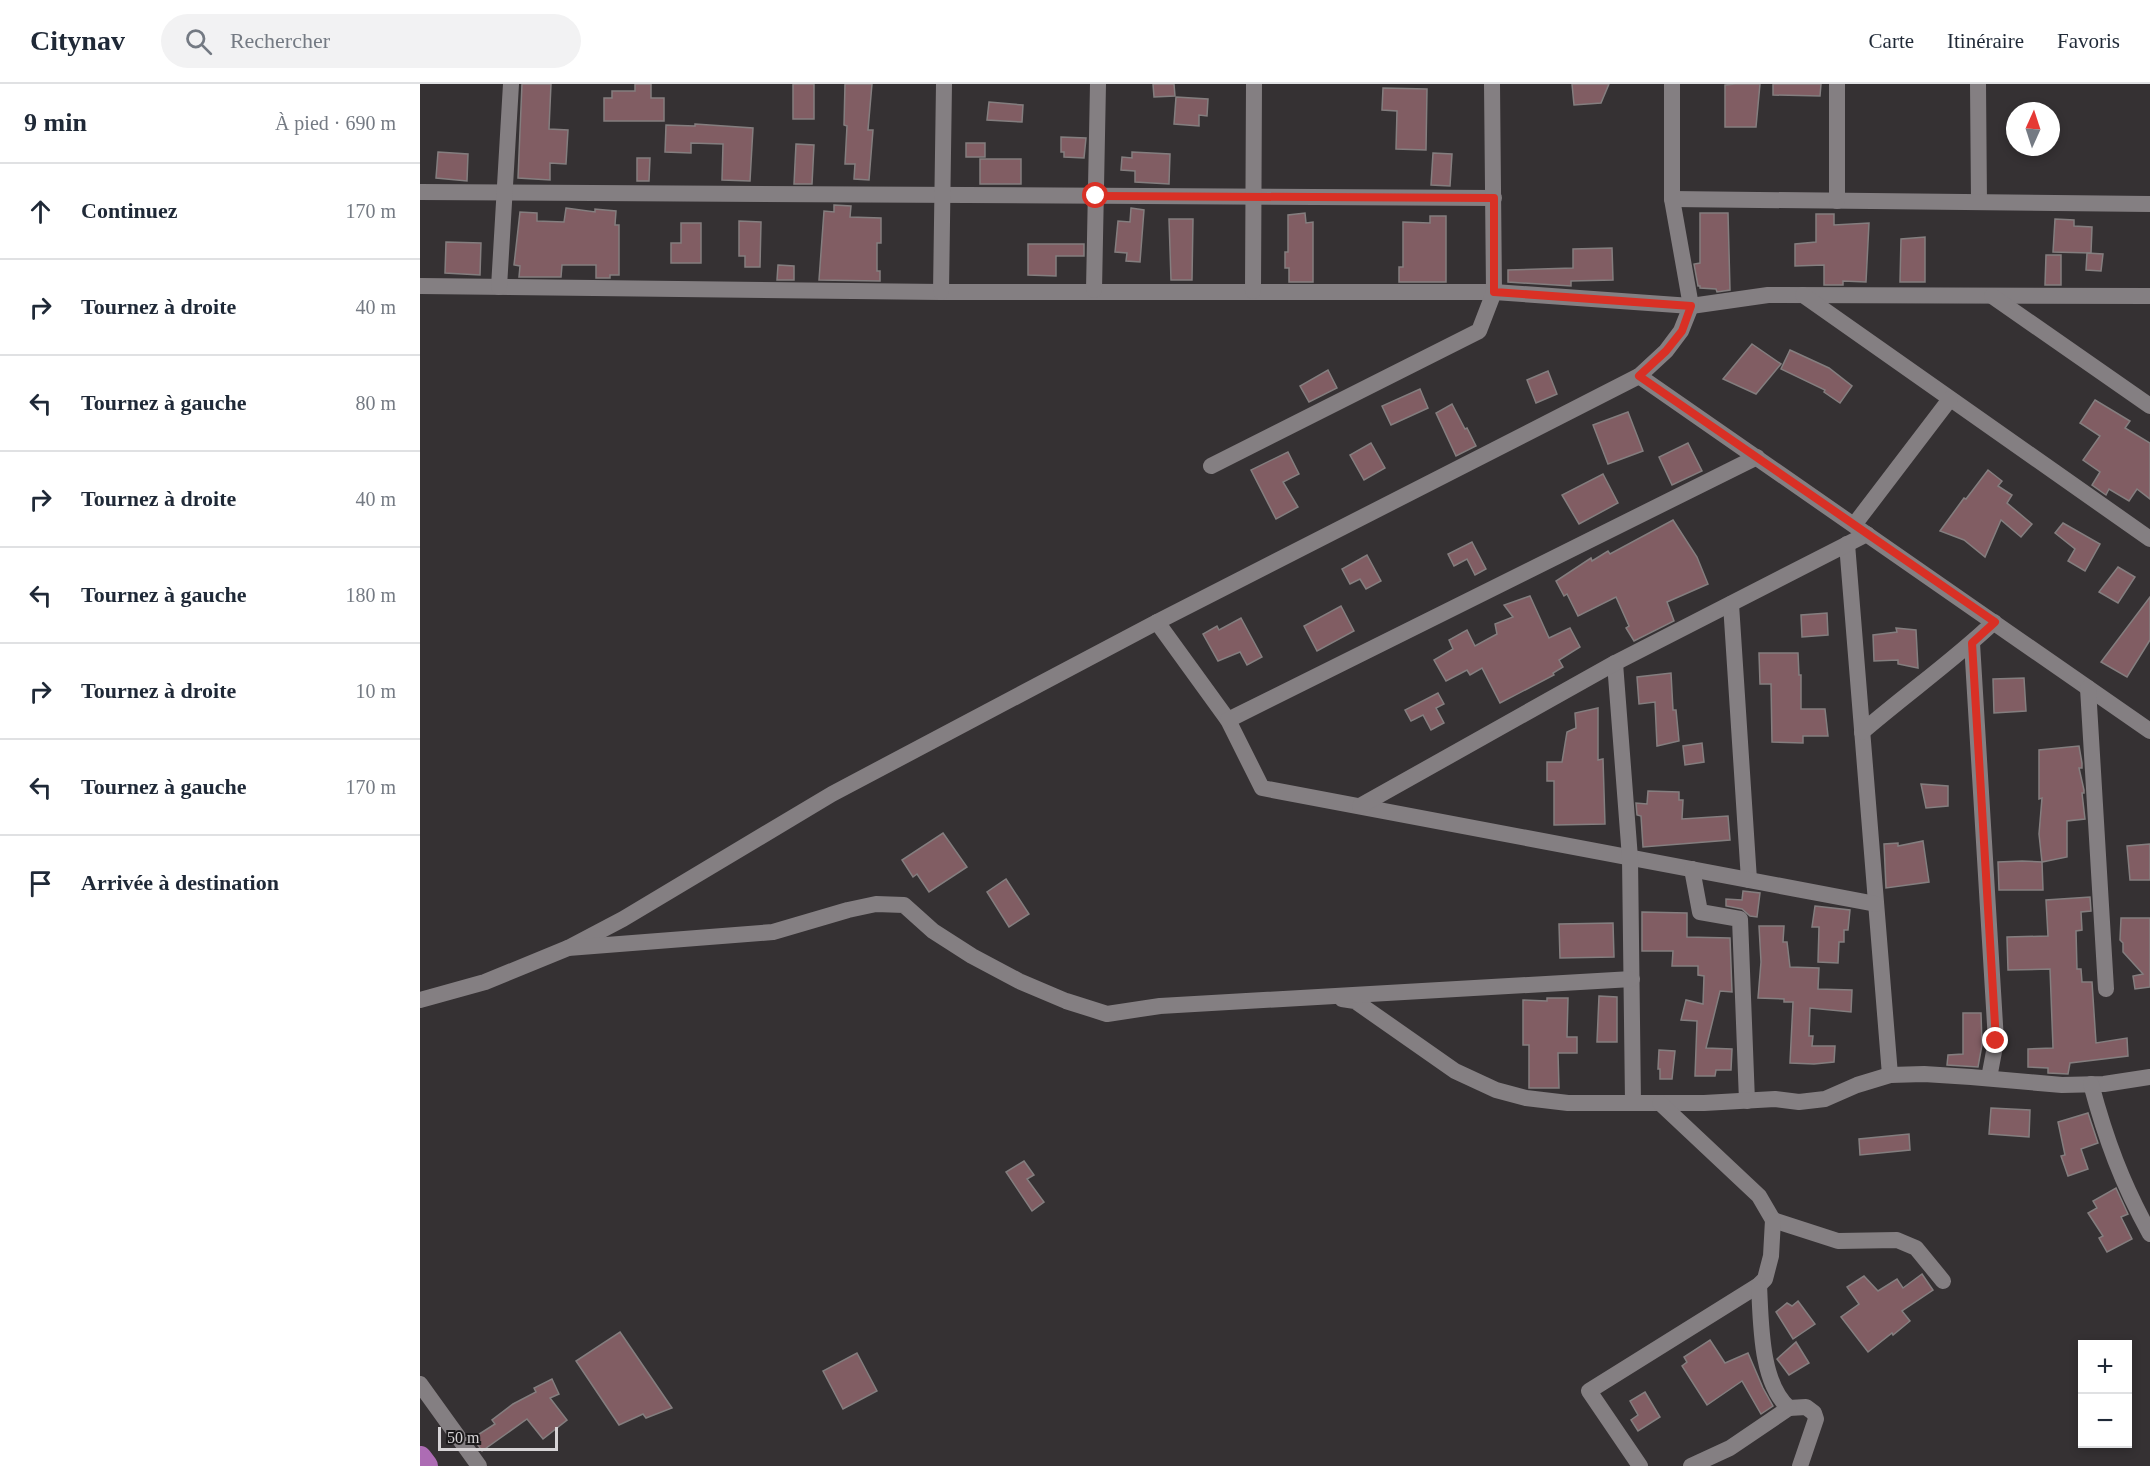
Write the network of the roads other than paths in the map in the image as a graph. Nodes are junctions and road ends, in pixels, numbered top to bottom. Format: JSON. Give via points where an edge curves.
{"nodes":[{"id":1,"x":511,"y":84,"type":"edge"},
{"id":2,"x":944,"y":84,"type":"edge"},
{"id":3,"x":1098,"y":84,"type":"edge"},
{"id":4,"x":1254,"y":84,"type":"edge"},
{"id":5,"x":1492,"y":84,"type":"edge"},
{"id":6,"x":1672,"y":84,"type":"edge"},
{"id":7,"x":1837,"y":84,"type":"edge"},
{"id":8,"x":1978,"y":84,"type":"edge"},
{"id":9,"x":420,"y":192,"type":"edge"},
{"id":10,"x":504,"y":192,"type":"junction"},
{"id":11,"x":942,"y":195,"type":"junction"},
{"id":12,"x":1096,"y":196,"type":"junction"},
{"id":13,"x":1253,"y":197,"type":"junction"},
{"id":14,"x":1494,"y":198,"type":"junction"},
{"id":15,"x":1672,"y":199,"type":"junction"},
{"id":16,"x":1837,"y":201,"type":"junction"},
{"id":17,"x":1979,"y":202,"type":"junction"},
{"id":18,"x":2150,"y":204,"type":"edge"},
{"id":19,"x":420,"y":286,"type":"edge"},
{"id":20,"x":499,"y":287,"type":"junction"},
{"id":21,"x":1094,"y":290,"type":"junction"},
{"id":22,"x":1253,"y":291,"type":"junction"},
{"id":23,"x":941,"y":292,"type":"junction"},
{"id":24,"x":1494,"y":292,"type":"junction"},
{"id":25,"x":1803,"y":295,"type":"junction"},
{"id":26,"x":1992,"y":296,"type":"junction"},
{"id":27,"x":2150,"y":296,"type":"edge"},
{"id":28,"x":1691,"y":306,"type":"junction"},
{"id":29,"x":1639,"y":376,"type":"junction"},
{"id":30,"x":1950,"y":399,"type":"junction"},
{"id":31,"x":2150,"y":405,"type":"edge"},
{"id":32,"x":1757,"y":457,"type":"junction"},
{"id":33,"x":1211,"y":466,"type":"dead end"},
{"id":34,"x":1861,"y":530,"type":"junction"},
{"id":35,"x":2150,"y":539,"type":"edge"},
{"id":36,"x":1847,"y":544,"type":"junction"},
{"id":37,"x":1731,"y":604,"type":"junction"},
{"id":38,"x":1157,"y":622,"type":"junction"},
{"id":39,"x":1995,"y":622,"type":"junction"},
{"id":40,"x":1972,"y":643,"type":"junction"},
{"id":41,"x":1616,"y":663,"type":"junction"},
{"id":42,"x":2088,"y":688,"type":"junction"},
{"id":43,"x":1228,"y":720,"type":"junction"},
{"id":44,"x":2150,"y":731,"type":"edge"},
{"id":45,"x":1862,"y":732,"type":"junction"},
{"id":46,"x":1360,"y":806,"type":"junction"},
{"id":47,"x":1630,"y":858,"type":"junction"},
{"id":48,"x":1692,"y":869,"type":"junction"},
{"id":49,"x":1749,"y":880,"type":"junction"},
{"id":50,"x":1876,"y":904,"type":"junction"},
{"id":51,"x":568,"y":948,"type":"junction"},
{"id":52,"x":1632,"y":979,"type":"junction"},
{"id":53,"x":2106,"y":989,"type":"dead end"},
{"id":54,"x":1327,"y":996,"type":"junction"},
{"id":55,"x":420,"y":1000,"type":"edge"},
{"id":56,"x":1890,"y":1075,"type":"junction"},
{"id":57,"x":2150,"y":1077,"type":"edge"},
{"id":58,"x":1989,"y":1078,"type":"junction"},
{"id":59,"x":2091,"y":1084,"type":"junction"},
{"id":60,"x":1747,"y":1101,"type":"junction"},
{"id":61,"x":1633,"y":1103,"type":"junction"},
{"id":62,"x":1660,"y":1103,"type":"junction"},
{"id":63,"x":1773,"y":1220,"type":"junction"},
{"id":64,"x":2150,"y":1234,"type":"edge"},
{"id":65,"x":1943,"y":1281,"type":"dead end"},
{"id":66,"x":1759,"y":1285,"type":"junction"},
{"id":67,"x":420,"y":1384,"type":"edge"},
{"id":68,"x":1789,"y":1408,"type":"junction"},
{"id":69,"x":420,"y":1458,"type":"edge"},
{"id":70,"x":426,"y":1466,"type":"edge"},
{"id":71,"x":479,"y":1466,"type":"edge"},
{"id":72,"x":1640,"y":1466,"type":"edge"},
{"id":73,"x":1691,"y":1466,"type":"edge"},
{"id":74,"x":1800,"y":1466,"type":"edge"}],
"edges":[{"from":1,"to":10,"type":"street"},
{"from":2,"to":11,"type":"street"},
{"from":3,"to":12,"type":"street"},
{"from":4,"to":13,"type":"street"},
{"from":5,"to":14,"type":"street"},
{"from":6,"to":15,"type":"street"},
{"from":7,"to":16,"type":"street"},
{"from":8,"to":17,"type":"street"},
{"from":9,"to":10,"type":"street"},
{"from":10,"to":11,"type":"street"},
{"from":10,"to":20,"type":"street"},
{"from":11,"to":12,"type":"street"},
{"from":11,"to":23,"type":"street"},
{"from":12,"to":13,"type":"street"},
{"from":12,"to":21,"type":"street"},
{"from":13,"to":14,"type":"street"},
{"from":13,"to":22,"type":"street"},
{"from":14,"to":24,"type":"street"},
{"from":15,"to":16,"type":"street"},
{"from":15,"to":28,"type":"street"},
{"from":16,"to":17,"type":"street"},
{"from":17,"to":18,"type":"street"},
{"from":19,"to":20,"type":"street"},
{"from":20,"to":23,"type":"street"},
{"from":21,"to":22,"type":"street"},
{"from":21,"to":23,"type":"street"},
{"from":22,"to":24,"type":"street"},
{"from":24,"to":28,"type":"street"},
{"from":24,"to":33,"type":"street","via":[[1479,331]]},
{"from":25,"to":26,"type":"street"},
{"from":25,"to":28,"type":"street","via":[[1768,295]]},
{"from":25,"to":30,"type":"street"},
{"from":26,"to":27,"type":"street"},
{"from":26,"to":31,"type":"street"},
{"from":28,"to":29,"type":"street","via":[[1682,331]]},
{"from":29,"to":32,"type":"street"},
{"from":29,"to":38,"type":"street"},
{"from":30,"to":34,"type":"street"},
{"from":30,"to":35,"type":"street"},
{"from":32,"to":34,"type":"street"},
{"from":32,"to":43,"type":"street"},
{"from":34,"to":36,"type":"street"},
{"from":34,"to":39,"type":"street"},
{"from":36,"to":37,"type":"street"},
{"from":36,"to":45,"type":"street"},
{"from":37,"to":41,"type":"street"},
{"from":37,"to":49,"type":"street"},
{"from":38,"to":43,"type":"street"},
{"from":38,"to":51,"type":"street","via":[[832,794]]},
{"from":39,"to":40,"type":"street"},
{"from":39,"to":42,"type":"street"},
{"from":40,"to":45,"type":"street"},
{"from":40,"to":58,"type":"street","via":[[1996,1041]]},
{"from":41,"to":46,"type":"street"},
{"from":41,"to":47,"type":"street"},
{"from":42,"to":44,"type":"street"},
{"from":42,"to":53,"type":"street"},
{"from":43,"to":46,"type":"street","via":[[1262,788]]},
{"from":45,"to":50,"type":"street"},
{"from":46,"to":47,"type":"street"},
{"from":47,"to":48,"type":"street"},
{"from":47,"to":52,"type":"street"},
{"from":48,"to":49,"type":"street"},
{"from":48,"to":60,"type":"street","via":[[1700,912],[1740,919]]},
{"from":49,"to":50,"type":"street"},
{"from":50,"to":56,"type":"street"},
{"from":51,"to":54,"type":"street","via":[[773,932],[876,904],[904,905],[933,931],[1019,981],[1107,1014],[1160,1006]]},
{"from":51,"to":55,"type":"street","via":[[485,982]]},
{"from":52,"to":54,"type":"street"},
{"from":52,"to":61,"type":"street"},
{"from":54,"to":61,"type":"street","via":[[1355,1001],[1455,1071],[1496,1090],[1568,1103]]},
{"from":56,"to":58,"type":"street"},
{"from":56,"to":60,"type":"street","via":[[1825,1099]]},
{"from":57,"to":59,"type":"street"},
{"from":58,"to":59,"type":"street"},
{"from":59,"to":64,"type":"street","via":[[2121,1178]]},
{"from":60,"to":62,"type":"street"},
{"from":61,"to":62,"type":"street"},
{"from":62,"to":63,"type":"street","via":[[1759,1196]]},
{"from":63,"to":65,"type":"street","via":[[1838,1241],[1897,1240],[1916,1248]]},
{"from":63,"to":66,"type":"street","via":[[1771,1256]]},
{"from":66,"to":68,"type":"street","via":[[1764,1359],[1780,1401]]},
{"from":66,"to":72,"type":"street","via":[[1589,1392]]},
{"from":67,"to":71,"type":"street"},
{"from":68,"to":73,"type":"street","via":[[1730,1448]]},
{"from":68,"to":74,"type":"street","via":[[1806,1407],[1816,1419]]},
{"from":69,"to":70,"type":"highway"}]}
